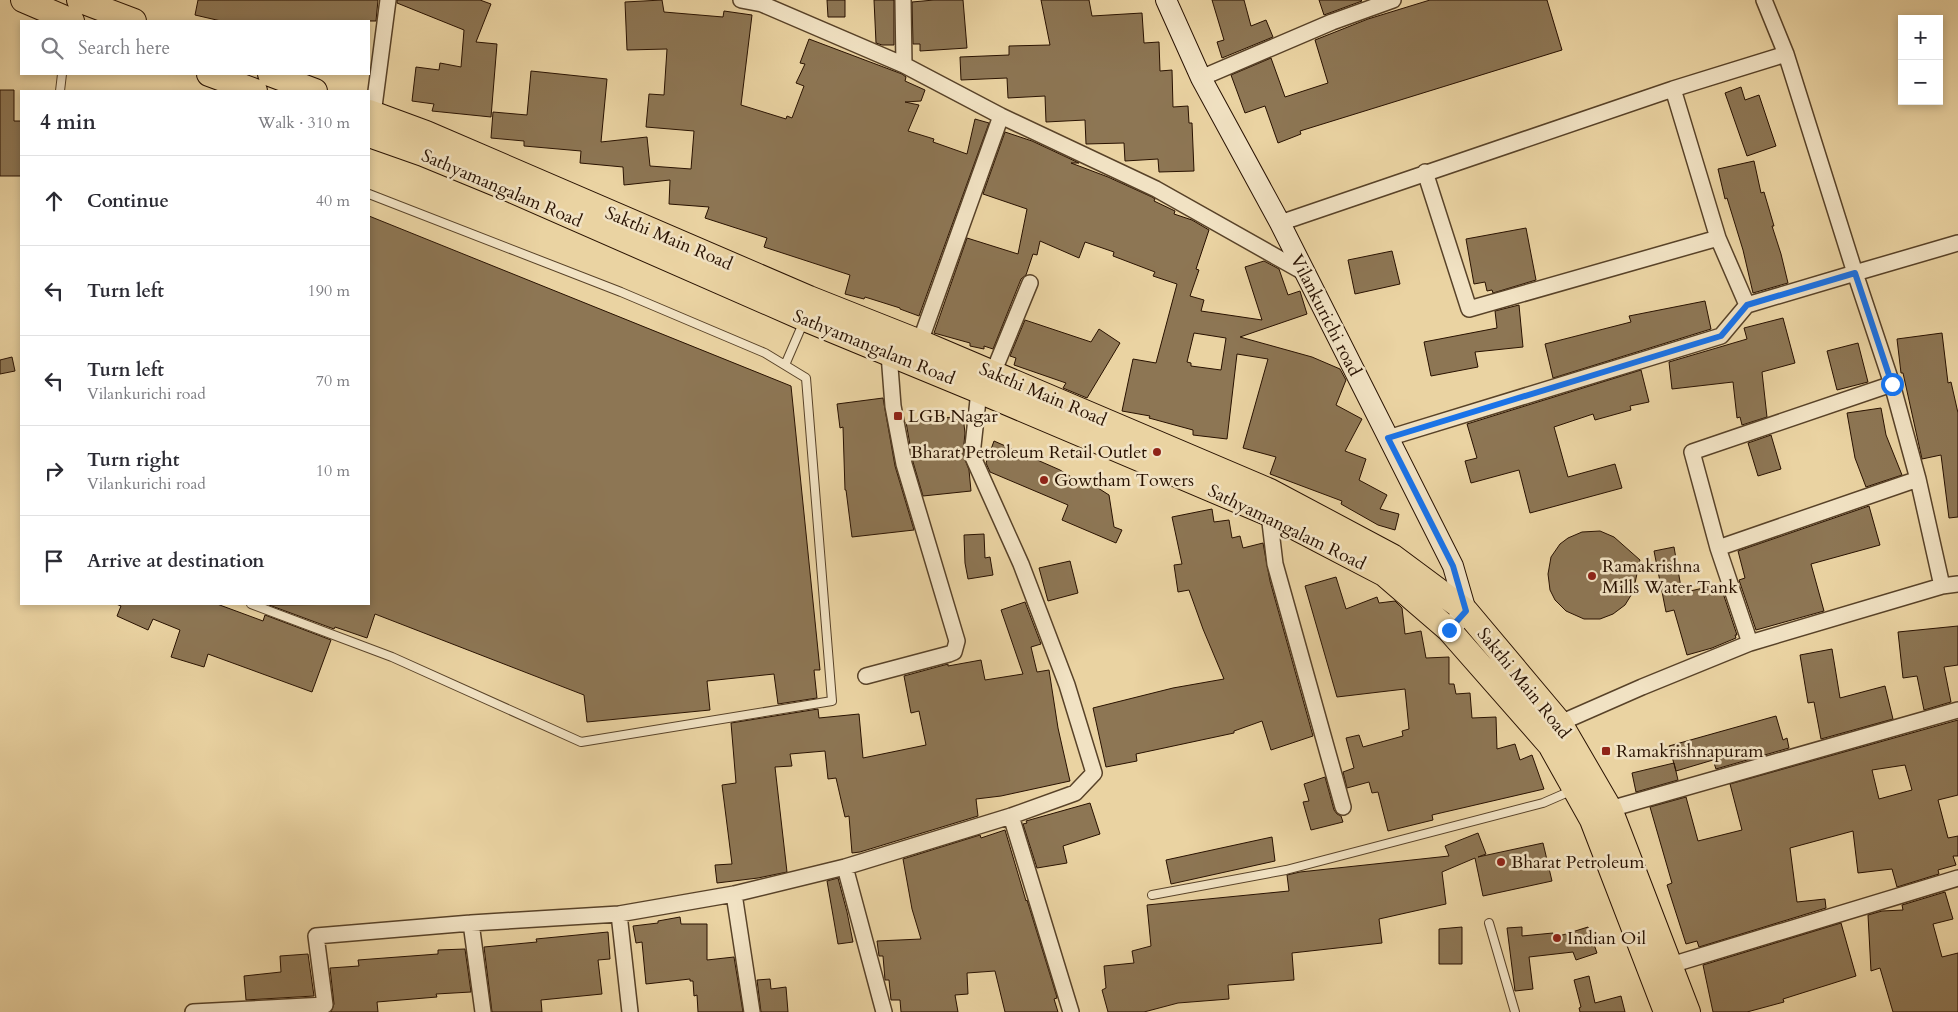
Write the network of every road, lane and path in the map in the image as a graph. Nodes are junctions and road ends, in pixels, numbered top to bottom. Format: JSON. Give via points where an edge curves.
{"nodes":[{"id":1,"x":23,"y":0,"type":"edge"},
{"id":2,"x":79,"y":0,"type":"edge"},
{"id":3,"x":388,"y":0,"type":"edge"},
{"id":4,"x":741,"y":0,"type":"edge"},
{"id":5,"x":903,"y":0,"type":"edge"},
{"id":6,"x":1166,"y":0,"type":"edge"},
{"id":7,"x":1393,"y":0,"type":"edge"},
{"id":8,"x":1764,"y":0,"type":"edge"},
{"id":9,"x":70,"y":20,"type":"edge"},
{"id":10,"x":131,"y":20,"type":"edge"},
{"id":11,"x":1786,"y":54,"type":"junction"},
{"id":12,"x":904,"y":65,"type":"junction"},
{"id":13,"x":62,"y":75,"type":"edge"},
{"id":14,"x":212,"y":75,"type":"edge"},
{"id":15,"x":273,"y":75,"type":"edge"},
{"id":16,"x":1200,"y":78,"type":"junction"},
{"id":17,"x":1673,"y":89,"type":"junction"},
{"id":18,"x":60,"y":90,"type":"edge"},
{"id":19,"x":252,"y":90,"type":"edge"},
{"id":20,"x":312,"y":90,"type":"edge"},
{"id":21,"x":1001,"y":116,"type":"junction"},
{"id":22,"x":370,"y":120,"type":"edge"},
{"id":23,"x":1425,"y":172,"type":"junction"},
{"id":24,"x":370,"y":194,"type":"edge"},
{"id":25,"x":1280,"y":223,"type":"junction"},
{"id":26,"x":1718,"y":238,"type":"junction"},
{"id":27,"x":1958,"y":243,"type":"edge"},
{"id":28,"x":1305,"y":273,"type":"junction"},
{"id":29,"x":1855,"y":273,"type":"junction"},
{"id":30,"x":1030,"y":283,"type":"dead end"},
{"id":31,"x":1747,"y":305,"type":"junction"},
{"id":32,"x":805,"y":319,"type":"junction"},
{"id":33,"x":920,"y":342,"type":"junction"},
{"id":34,"x":889,"y":354,"type":"junction"},
{"id":35,"x":785,"y":366,"type":"junction"},
{"id":36,"x":986,"y":382,"type":"junction"},
{"id":37,"x":1892,"y":384,"type":"junction"},
{"id":38,"x":1388,"y":438,"type":"junction"},
{"id":39,"x":1918,"y":479,"type":"junction"},
{"id":40,"x":1269,"y":514,"type":"junction"},
{"id":41,"x":1718,"y":548,"type":"junction"},
{"id":42,"x":1958,"y":584,"type":"edge"},
{"id":43,"x":1942,"y":586,"type":"junction"},
{"id":44,"x":254,"y":605,"type":"edge"},
{"id":45,"x":1466,"y":611,"type":"junction"},
{"id":46,"x":1449,"y":630,"type":"junction"},
{"id":47,"x":1750,"y":643,"type":"junction"},
{"id":48,"x":866,"y":676,"type":"dead end"},
{"id":49,"x":1958,"y":710,"type":"edge"},
{"id":50,"x":1560,"y":723,"type":"junction"},
{"id":51,"x":1575,"y":790,"type":"junction"},
{"id":52,"x":1343,"y":807,"type":"dead end"},
{"id":53,"x":1610,"y":809,"type":"junction"},
{"id":54,"x":1011,"y":816,"type":"junction"},
{"id":55,"x":845,"y":867,"type":"junction"},
{"id":56,"x":1958,"y":878,"type":"edge"},
{"id":57,"x":734,"y":894,"type":"junction"},
{"id":58,"x":1152,"y":895,"type":"dead end"},
{"id":59,"x":619,"y":914,"type":"junction"},
{"id":60,"x":471,"y":923,"type":"junction"},
{"id":61,"x":1489,"y":923,"type":"dead end"},
{"id":62,"x":1671,"y":964,"type":"junction"},
{"id":63,"x":325,"y":1009,"type":"edge"},
{"id":64,"x":193,"y":1012,"type":"edge"},
{"id":65,"x":483,"y":1012,"type":"edge"},
{"id":66,"x":630,"y":1012,"type":"edge"},
{"id":67,"x":752,"y":1012,"type":"edge"},
{"id":68,"x":884,"y":1012,"type":"edge"},
{"id":69,"x":1071,"y":1012,"type":"edge"},
{"id":70,"x":1515,"y":1012,"type":"edge"},
{"id":71,"x":1666,"y":1012,"type":"edge"},
{"id":72,"x":1688,"y":1012,"type":"edge"}],
"edges":[{"from":1,"to":9,"type":"highway"},
{"from":2,"to":10,"type":"highway"},
{"from":3,"to":22,"type":"street"},
{"from":4,"to":12,"type":"street","via":[[762,4]]},
{"from":5,"to":12,"type":"street"},
{"from":6,"to":16,"type":"main road","name":"Vilankurichi road"},
{"from":7,"to":16,"type":"street"},
{"from":8,"to":11,"type":"street"},
{"from":11,"to":17,"type":"street"},
{"from":11,"to":29,"type":"street"},
{"from":12,"to":21,"type":"street"},
{"from":13,"to":18,"type":"lane"},
{"from":14,"to":19,"type":"highway"},
{"from":15,"to":20,"type":"highway"},
{"from":16,"to":25,"type":"main road","name":"Vilankurichi road"},
{"from":17,"to":23,"type":"street"},
{"from":17,"to":26,"type":"street"},
{"from":21,"to":28,"type":"street","via":[[1156,189]]},
{"from":21,"to":33,"type":"street"},
{"from":22,"to":32,"type":"highway","name":"Sathyamangalam Road","via":[[423,154]]},
{"from":22,"to":33,"type":"highway","name":"Sakthi Main Road","via":[[426,133],[800,294]]},
{"from":23,"to":25,"type":"street"},
{"from":23,"to":26,"type":"street","via":[[1470,309]]},
{"from":24,"to":35,"type":"lane","via":[[621,292],[765,353]]},
{"from":25,"to":28,"type":"main road","name":"Vilankurichi road"},
{"from":26,"to":31,"type":"street"},
{"from":27,"to":29,"type":"street"},
{"from":28,"to":38,"type":"main road","name":"Vilankurichi road"},
{"from":29,"to":31,"type":"street"},
{"from":29,"to":37,"type":"street"},
{"from":30,"to":36,"type":"street"},
{"from":31,"to":38,"type":"street","via":[[1721,336]]},
{"from":32,"to":34,"type":"highway","name":"Sathyamangalam Road"},
{"from":32,"to":35,"type":"lane"},
{"from":33,"to":36,"type":"highway","name":"Sakthi Main Road"},
{"from":34,"to":36,"type":"highway","name":"Sathyamangalam Road"},
{"from":34,"to":48,"type":"street","via":[[893,406],[904,464],[957,641],[954,652],[949,654]]},
{"from":35,"to":44,"type":"lane","via":[[806,378],[832,701],[581,742],[392,657]]},
{"from":36,"to":40,"type":"highway","name":"Sathyamangalam Road"},
{"from":36,"to":45,"type":"highway","name":"Sakthi Main Road","via":[[1270,491],[1392,556]]},
{"from":36,"to":54,"type":"street","via":[[972,455],[1025,573],[1067,686],[1094,774],[1075,794]]},
{"from":37,"to":39,"type":"street"},
{"from":37,"to":41,"type":"street","via":[[1692,452]]},
{"from":38,"to":45,"type":"main road","name":"Vilankurichi road","via":[[1453,566]]},
{"from":39,"to":41,"type":"street"},
{"from":39,"to":43,"type":"street"},
{"from":40,"to":46,"type":"highway","name":"Sathyamangalam Road","via":[[1384,574]]},
{"from":40,"to":52,"type":"street","via":[[1275,564]]},
{"from":41,"to":47,"type":"street"},
{"from":42,"to":43,"type":"street"},
{"from":43,"to":47,"type":"street"},
{"from":45,"to":46,"type":"main road"},
{"from":45,"to":50,"type":"highway","name":"Sakthi Main Road"},
{"from":46,"to":51,"type":"highway","name":"Sathyamangalam Road","via":[[1550,745]]},
{"from":47,"to":50,"type":"street"},
{"from":49,"to":53,"type":"street"},
{"from":50,"to":53,"type":"highway","name":"Sakthi Main Road"},
{"from":51,"to":58,"type":"lane","via":[[1543,803],[1295,868]]},
{"from":51,"to":71,"type":"highway","name":"Sathyamangalam Road","via":[[1592,820]]},
{"from":53,"to":62,"type":"highway","name":"Sakthi Main Road"},
{"from":54,"to":55,"type":"street"},
{"from":54,"to":69,"type":"street"},
{"from":55,"to":57,"type":"street"},
{"from":55,"to":68,"type":"street"},
{"from":56,"to":62,"type":"street"},
{"from":57,"to":59,"type":"street"},
{"from":57,"to":67,"type":"street"},
{"from":59,"to":60,"type":"street"},
{"from":59,"to":66,"type":"street"},
{"from":60,"to":63,"type":"street","via":[[316,936]]},
{"from":60,"to":65,"type":"street"},
{"from":61,"to":70,"type":"lane"},
{"from":62,"to":72,"type":"highway","name":"Sakthi Main Road"},
{"from":63,"to":64,"type":"street"}]}
